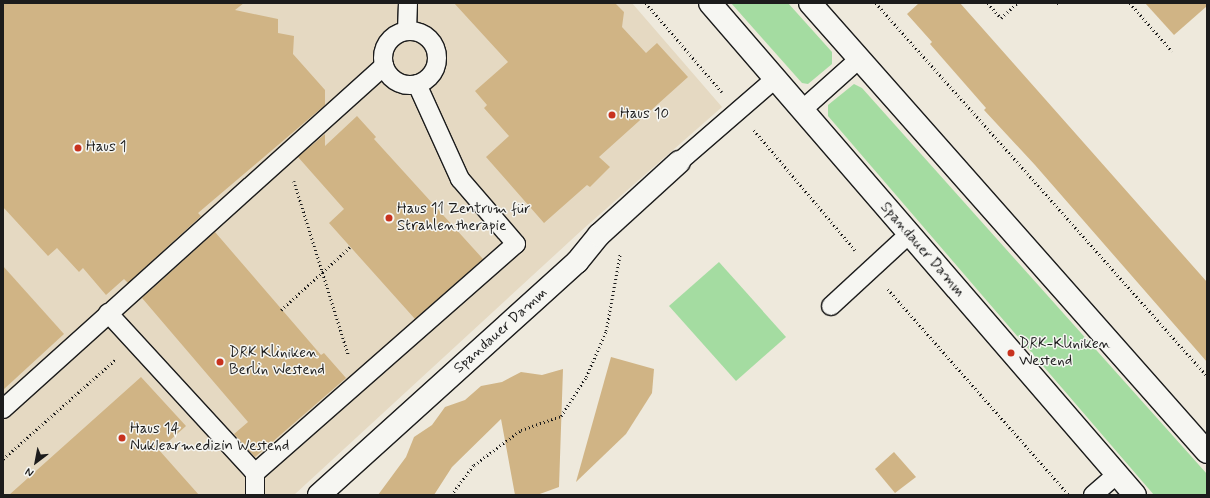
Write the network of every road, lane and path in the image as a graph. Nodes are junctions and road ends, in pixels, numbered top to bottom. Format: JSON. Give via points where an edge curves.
{"nodes":[{"id":1,"x":408,"y":3,"type":"edge"},
{"id":2,"x":710,"y":3,"type":"edge"},
{"id":3,"x":810,"y":3,"type":"edge"},
{"id":4,"x":876,"y":3,"type":"edge"},
{"id":5,"x":988,"y":3,"type":"edge"},
{"id":6,"x":1017,"y":3,"type":"edge"},
{"id":7,"x":1130,"y":3,"type":"edge"},
{"id":8,"x":407,"y":30,"type":"junction"},
{"id":9,"x":1172,"y":51,"type":"dead end"},
{"id":10,"x":859,"y":59,"type":"junction"},
{"id":11,"x":384,"y":66,"type":"junction"},
{"id":12,"x":776,"y":78,"type":"junction"},
{"id":13,"x":417,"y":84,"type":"junction"},
{"id":14,"x":802,"y":110,"type":"junction"},
{"id":15,"x":285,"y":154,"type":"junction"},
{"id":16,"x":679,"y":162,"type":"joint"},
{"id":17,"x":628,"y":207,"type":"junction"},
{"id":18,"x":909,"y":234,"type":"junction"},
{"id":19,"x":350,"y":247,"type":"dead end"},
{"id":20,"x":322,"y":272,"type":"junction"},
{"id":21,"x":831,"y":306,"type":"dead end"},
{"id":22,"x":281,"y":310,"type":"dead end"},
{"id":23,"x":108,"y":313,"type":"junction"},
{"id":24,"x":135,"y":342,"type":"junction"},
{"id":25,"x":1207,"y":376,"type":"edge"},
{"id":26,"x":357,"y":384,"type":"junction"},
{"id":27,"x":3,"y":409,"type":"edge"},
{"id":28,"x":1207,"y":452,"type":"edge"},
{"id":29,"x":3,"y":459,"type":"edge"},
{"id":30,"x":255,"y":473,"type":"junction"},
{"id":31,"x":1117,"y":474,"type":"junction"},
{"id":32,"x":255,"y":495,"type":"edge"},
{"id":33,"x":319,"y":495,"type":"edge"},
{"id":34,"x":451,"y":495,"type":"edge"},
{"id":35,"x":1093,"y":495,"type":"edge"},
{"id":36,"x":1136,"y":495,"type":"edge"}],
"edges":[{"from":1,"to":8,"type":"lane"},
{"from":2,"to":12,"type":"main road","name":"Spandauer Damm"},
{"from":3,"to":10,"type":"main road"},
{"from":4,"to":25,"type":"path"},
{"from":5,"to":6,"type":"path","via":[[1001,18]]},
{"from":7,"to":9,"type":"path"},
{"from":8,"to":11,"type":"lane","via":[[390,39],[382,56]]},
{"from":8,"to":13,"type":"lane","via":[[425,36],[436,52],[433,71]]},
{"from":10,"to":14,"type":"lane"},
{"from":10,"to":28,"type":"main road"},
{"from":11,"to":13,"type":"lane","via":[[393,79],[401,83]]},
{"from":11,"to":15,"type":"lane"},
{"from":12,"to":14,"type":"main road","name":"Spandauer Damm"},
{"from":12,"to":16,"type":"lane"},
{"from":13,"to":26,"type":"lane","via":[[460,179],[516,244]]},
{"from":14,"to":18,"type":"main road","name":"Spandauer Damm"},
{"from":15,"to":20,"type":"path"},
{"from":15,"to":23,"type":"lane"},
{"from":16,"to":17,"type":"main road","name":"Spandauer Damm"},
{"from":17,"to":33,"type":"main road","name":"Spandauer Damm","via":[[599,235],[577,262]]},
{"from":17,"to":34,"type":"path","via":[[606,331],[586,377],[561,416],[521,430],[474,465]]},
{"from":18,"to":21,"type":"lane"},
{"from":18,"to":31,"type":"main road","name":"Spandauer Damm"},
{"from":19,"to":20,"type":"path"},
{"from":20,"to":22,"type":"path"},
{"from":20,"to":26,"type":"path"},
{"from":23,"to":24,"type":"lane"},
{"from":23,"to":27,"type":"lane"},
{"from":24,"to":29,"type":"path"},
{"from":24,"to":30,"type":"lane"},
{"from":26,"to":30,"type":"lane"},
{"from":30,"to":32,"type":"lane"},
{"from":31,"to":35,"type":"lane"},
{"from":31,"to":36,"type":"main road","name":"Spandauer Damm"}]}
